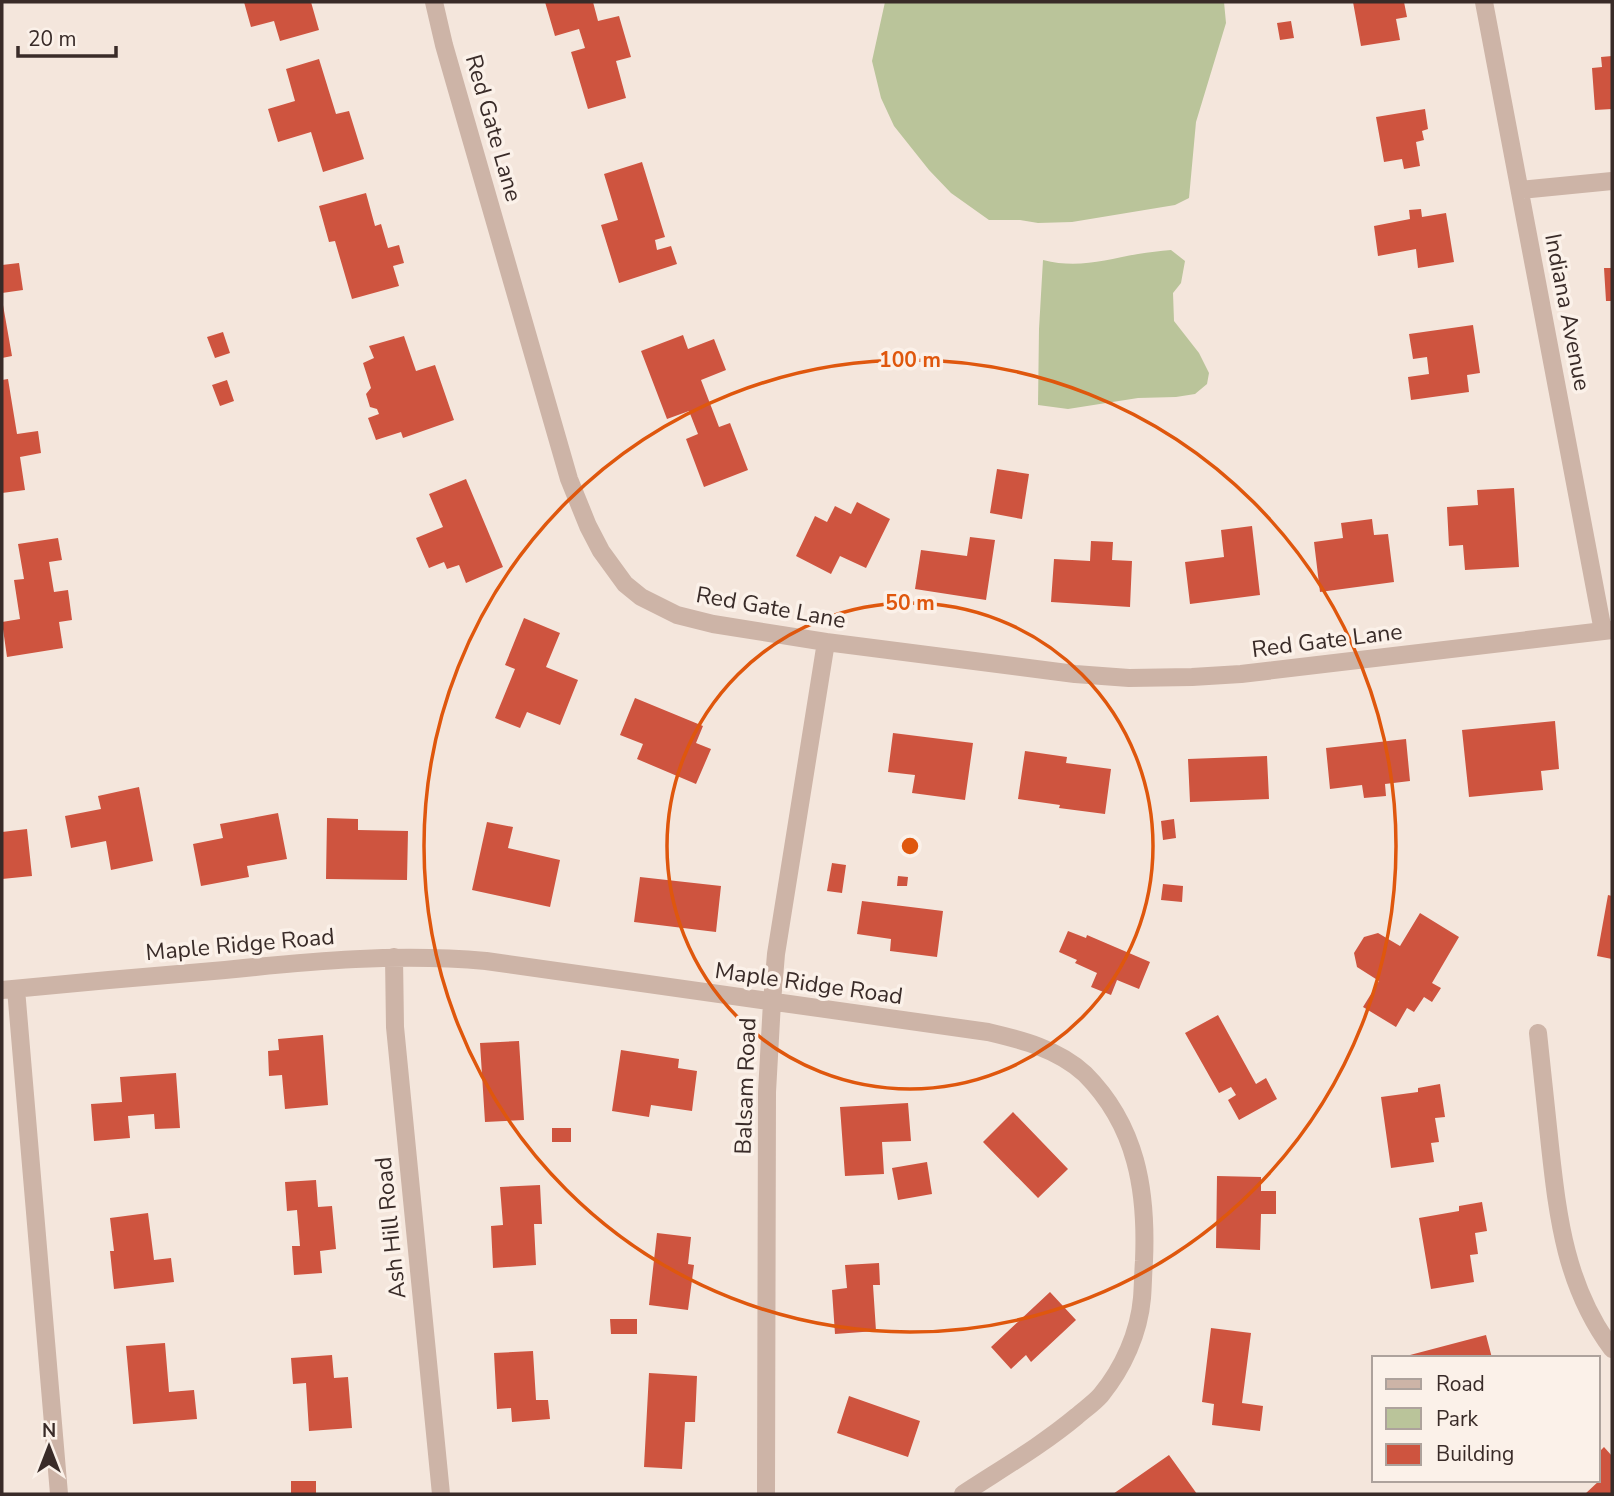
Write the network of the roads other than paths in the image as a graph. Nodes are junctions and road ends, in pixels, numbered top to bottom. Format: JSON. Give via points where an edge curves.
{"nodes":[{"id":1,"x":434,"y":2,"type":"edge"},
{"id":2,"x":1485,"y":2,"type":"edge"},
{"id":3,"x":1612,"y":181,"type":"edge"},
{"id":4,"x":1520,"y":190,"type":"junction"},
{"id":5,"x":1608,"y":631,"type":"edge"},
{"id":6,"x":826,"y":642,"type":"junction"},
{"id":7,"x":394,"y":957,"type":"junction"},
{"id":8,"x":9,"y":990,"type":"edge"},
{"id":9,"x":772,"y":1002,"type":"junction"},
{"id":10,"x":1538,"y":1033,"type":"dead end"},
{"id":11,"x":1612,"y":1349,"type":"edge"},
{"id":12,"x":59,"y":1494,"type":"edge"},
{"id":13,"x":441,"y":1494,"type":"edge"},
{"id":14,"x":766,"y":1494,"type":"edge"},
{"id":15,"x":963,"y":1494,"type":"edge"}],
"edges":[{"from":1,"to":6,"type":"street","name":"Red Gate Lane","via":[[569,479],[601,551],[625,584],[677,615]]},
{"from":2,"to":4,"type":"street","name":"Indiana Avenue"},
{"from":3,"to":4,"type":"street"},
{"from":4,"to":5,"type":"street","name":"Indiana Avenue"},
{"from":5,"to":6,"type":"street","name":"Red Gate Lane","via":[[1294,669],[1129,678]]},
{"from":6,"to":9,"type":"street","name":"Balsam Road"},
{"from":7,"to":8,"type":"street","name":"Maple Ridge Road"},
{"from":7,"to":9,"type":"street","name":"Maple Ridge Road","via":[[486,961]]},
{"from":7,"to":13,"type":"street","name":"Ash Hill Road","via":[[395,1027]]},
{"from":8,"to":12,"type":"street"},
{"from":9,"to":14,"type":"street","name":"Balsam Road","via":[[767,1106]]},
{"from":9,"to":15,"type":"street","name":"Maple Ridge Road","via":[[988,1032],[1042,1047],[1094,1084],[1127,1136],[1139,1172],[1145,1225],[1142,1301],[1121,1366],[1099,1398],[1056,1434]]},
{"from":10,"to":11,"type":"street","via":[[1561,1233],[1580,1291]]}]}
